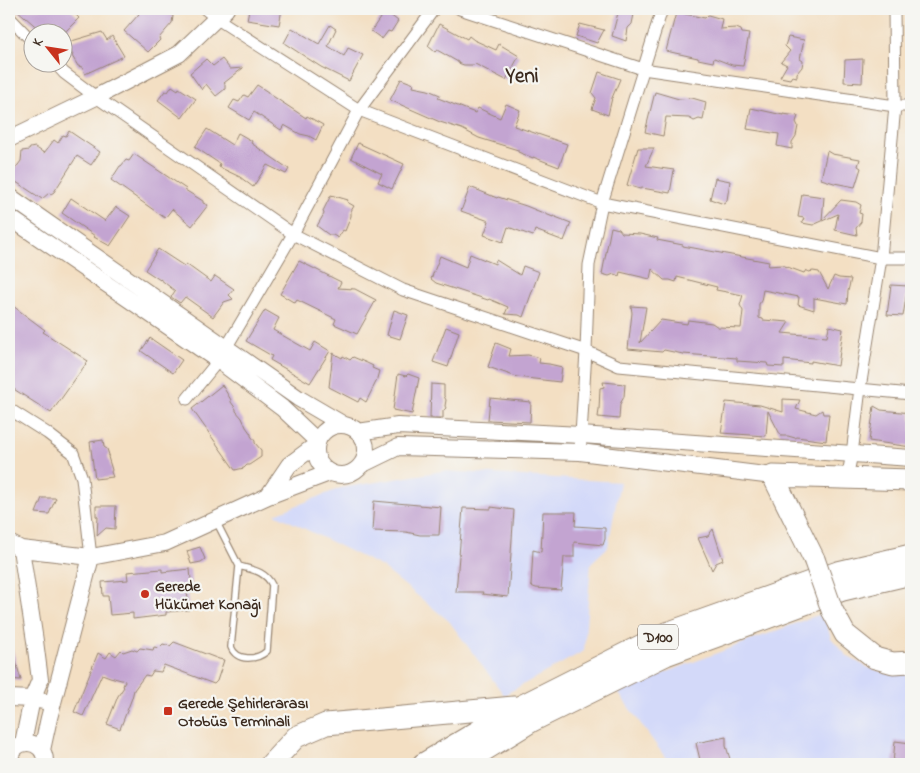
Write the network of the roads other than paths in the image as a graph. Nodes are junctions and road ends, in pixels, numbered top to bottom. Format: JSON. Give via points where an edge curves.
{"nodes":[{"id":1,"x":434,"y":9,"type":"edge"},
{"id":2,"x":460,"y":9,"type":"edge"},
{"id":3,"x":662,"y":9,"type":"edge"},
{"id":4,"x":894,"y":9,"type":"edge"},
{"id":5,"x":216,"y":12,"type":"edge"},
{"id":6,"x":9,"y":17,"type":"edge"},
{"id":7,"x":22,"y":31,"type":"edge"},
{"id":8,"x":643,"y":69,"type":"junction"},
{"id":9,"x":63,"y":72,"type":"edge"},
{"id":10,"x":96,"y":97,"type":"junction"},
{"id":11,"x":895,"y":106,"type":"junction"},
{"id":12,"x":911,"y":106,"type":"edge"},
{"id":13,"x":359,"y":110,"type":"junction"},
{"id":14,"x":9,"y":139,"type":"edge"},
{"id":15,"x":9,"y":196,"type":"edge"},
{"id":16,"x":602,"y":203,"type":"junction"},
{"id":17,"x":9,"y":217,"type":"edge"},
{"id":18,"x":293,"y":234,"type":"junction"},
{"id":19,"x":881,"y":258,"type":"junction"},
{"id":20,"x":911,"y":258,"type":"edge"},
{"id":21,"x":586,"y":351,"type":"junction"},
{"id":22,"x":222,"y":355,"type":"junction"},
{"id":23,"x":860,"y":388,"type":"junction"},
{"id":24,"x":911,"y":394,"type":"edge"},
{"id":25,"x":187,"y":399,"type":"dead end"},
{"id":26,"x":9,"y":409,"type":"edge"},
{"id":27,"x":351,"y":428,"type":"junction"},
{"id":28,"x":581,"y":435,"type":"junction"},
{"id":29,"x":316,"y":443,"type":"junction"},
{"id":30,"x":580,"y":452,"type":"junction"},
{"id":31,"x":852,"y":454,"type":"junction"},
{"id":32,"x":911,"y":458,"type":"edge"},
{"id":33,"x":362,"y":465,"type":"junction"},
{"id":34,"x":329,"y":473,"type":"junction"},
{"id":35,"x":773,"y":476,"type":"junction"},
{"id":36,"x":847,"y":478,"type":"junction"},
{"id":37,"x":911,"y":480,"type":"edge"},
{"id":38,"x":268,"y":496,"type":"junction"},
{"id":39,"x":215,"y":520,"type":"junction"},
{"id":40,"x":15,"y":546,"type":"edge"},
{"id":41,"x":911,"y":554,"type":"edge"},
{"id":42,"x":91,"y":557,"type":"junction"},
{"id":43,"x":239,"y":566,"type":"junction"},
{"id":44,"x":911,"y":574,"type":"edge"},
{"id":45,"x":911,"y":662,"type":"edge"},
{"id":46,"x":9,"y":698,"type":"edge"},
{"id":47,"x":32,"y":699,"type":"junction"},
{"id":48,"x":53,"y":703,"type":"junction"},
{"id":49,"x":519,"y":707,"type":"junction"},
{"id":50,"x":13,"y":753,"type":"edge"},
{"id":51,"x":44,"y":757,"type":"edge"},
{"id":52,"x":271,"y":764,"type":"edge"},
{"id":53,"x":423,"y":764,"type":"edge"},
{"id":54,"x":462,"y":764,"type":"edge"}],
"edges":[{"from":1,"to":13,"type":"street"},
{"from":2,"to":8,"type":"street"},
{"from":3,"to":8,"type":"street"},
{"from":4,"to":11,"type":"street"},
{"from":5,"to":10,"type":"street","via":[[179,54]]},
{"from":5,"to":13,"type":"street"},
{"from":6,"to":7,"type":"street"},
{"from":8,"to":11,"type":"street"},
{"from":8,"to":16,"type":"street"},
{"from":9,"to":10,"type":"street"},
{"from":10,"to":14,"type":"street"},
{"from":10,"to":18,"type":"street"},
{"from":11,"to":12,"type":"street"},
{"from":11,"to":19,"type":"street"},
{"from":13,"to":16,"type":"street"},
{"from":13,"to":18,"type":"street"},
{"from":15,"to":22,"type":"street"},
{"from":16,"to":19,"type":"street"},
{"from":16,"to":21,"type":"street","via":[[589,265]]},
{"from":17,"to":22,"type":"street"},
{"from":18,"to":21,"type":"street","via":[[403,290]]},
{"from":18,"to":22,"type":"street"},
{"from":19,"to":20,"type":"street"},
{"from":19,"to":23,"type":"street"},
{"from":21,"to":23,"type":"street","via":[[619,366]]},
{"from":21,"to":28,"type":"street"},
{"from":22,"to":25,"type":"street"},
{"from":22,"to":27,"type":"street"},
{"from":22,"to":29,"type":"street"},
{"from":23,"to":24,"type":"street"},
{"from":23,"to":31,"type":"street"},
{"from":26,"to":42,"type":"street","via":[[73,453],[82,478]]},
{"from":27,"to":28,"type":"street","via":[[398,426]]},
{"from":27,"to":29,"type":"street","via":[[329,427]]},
{"from":27,"to":33,"type":"street","via":[[363,437],[366,444]]},
{"from":28,"to":30,"type":"street"},
{"from":28,"to":31,"type":"street"},
{"from":29,"to":34,"type":"street","via":[[318,462]]},
{"from":29,"to":38,"type":"street","via":[[289,465]]},
{"from":30,"to":33,"type":"street","via":[[398,448]]},
{"from":30,"to":35,"type":"street"},
{"from":31,"to":32,"type":"street"},
{"from":31,"to":36,"type":"street"},
{"from":33,"to":34,"type":"street","via":[[344,476]]},
{"from":34,"to":38,"type":"street"},
{"from":35,"to":36,"type":"highway"},
{"from":35,"to":45,"type":"highway","bridge":true,"via":[[814,559],[832,610],[845,634],[875,658],[893,663]]},
{"from":36,"to":37,"type":"highway"},
{"from":38,"to":39,"type":"street"},
{"from":39,"to":42,"type":"street","via":[[165,543]]},
{"from":39,"to":43,"type":"lane"},
{"from":40,"to":42,"type":"street"},
{"from":40,"to":47,"type":"street","via":[[36,641],[40,680]]},
{"from":41,"to":49,"type":"highway","number":"D100","via":[[838,572],[664,634]]},
{"from":42,"to":48,"type":"street"},
{"from":43,"to":43,"type":"lane","via":[[232,647],[240,656],[249,659],[262,656],[267,651],[272,585],[257,571]]},
{"from":44,"to":54,"type":"highway","number":"D100","via":[[843,590],[666,655],[532,721]]},
{"from":46,"to":47,"type":"street"},
{"from":47,"to":48,"type":"street"},
{"from":47,"to":50,"type":"street"},
{"from":48,"to":51,"type":"street"},
{"from":49,"to":52,"type":"highway","via":[[326,724],[296,738]]},
{"from":49,"to":53,"type":"highway","number":"D100"},
{"from":50,"to":51,"type":"street","via":[[33,744]]}]}
